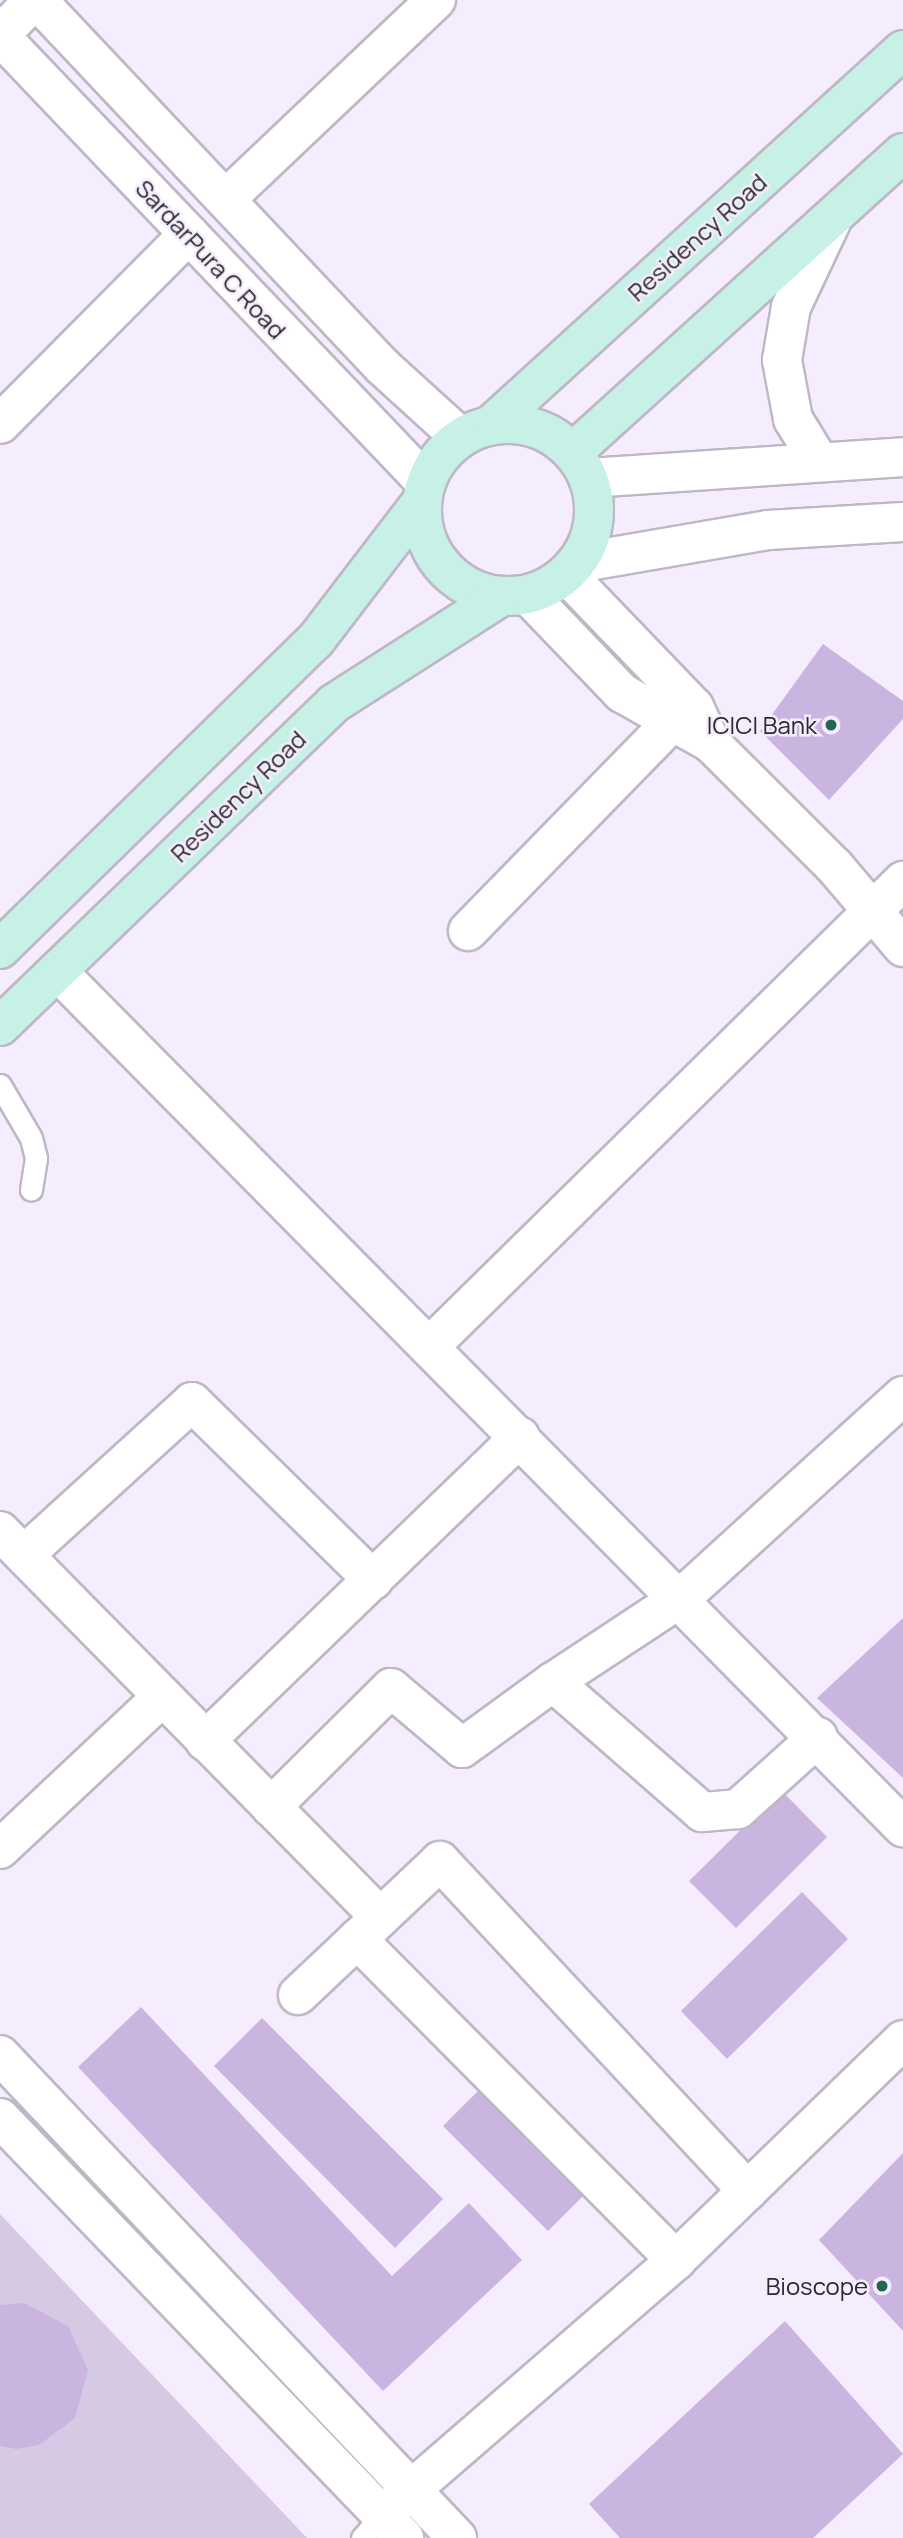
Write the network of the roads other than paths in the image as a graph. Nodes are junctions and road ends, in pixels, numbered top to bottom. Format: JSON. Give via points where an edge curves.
{"nodes":[{"id":1,"x":36,"y":0,"type":"edge"},
{"id":2,"x":436,"y":0,"type":"edge"},
{"id":3,"x":0,"y":35,"type":"edge"},
{"id":4,"x":903,"y":50,"type":"edge"},
{"id":5,"x":903,"y":153,"type":"edge"},
{"id":6,"x":227,"y":198,"type":"junction"},
{"id":7,"x":832,"y":220,"type":"junction"},
{"id":8,"x":189,"y":234,"type":"junction"},
{"id":9,"x":0,"y":424,"type":"edge"},
{"id":10,"x":476,"y":431,"type":"junction"},
{"id":11,"x":903,"y":457,"type":"edge"},
{"id":12,"x":818,"y":460,"type":"junction"},
{"id":13,"x":581,"y":465,"type":"junction"},
{"id":14,"x":423,"y":491,"type":"junction"},
{"id":15,"x":903,"y":522,"type":"edge"},
{"id":16,"x":572,"y":568,"type":"junction"},
{"id":17,"x":514,"y":596,"type":"junction"},
{"id":18,"x":670,"y":724,"type":"junction"},
{"id":19,"x":711,"y":743,"type":"junction"},
{"id":20,"x":903,"y":881,"type":"edge"},
{"id":21,"x":870,"y":908,"type":"junction"},
{"id":22,"x":468,"y":931,"type":"dead end"},
{"id":23,"x":903,"y":947,"type":"edge"},
{"id":24,"x":0,"y":949,"type":"edge"},
{"id":25,"x":57,"y":971,"type":"junction"},
{"id":26,"x":0,"y":1026,"type":"edge"},
{"id":27,"x":0,"y":1085,"type":"edge"},
{"id":28,"x":31,"y":1190,"type":"dead end"},
{"id":29,"x":429,"y":1347,"type":"junction"},
{"id":30,"x":903,"y":1396,"type":"edge"},
{"id":31,"x":520,"y":1437,"type":"junction"},
{"id":32,"x":12,"y":1543,"type":"edge"},
{"id":33,"x":373,"y":1580,"type":"junction"},
{"id":34,"x":681,"y":1597,"type":"junction"},
{"id":35,"x":553,"y":1682,"type":"junction"},
{"id":36,"x":162,"y":1697,"type":"junction"},
{"id":37,"x":818,"y":1737,"type":"junction"},
{"id":38,"x":205,"y":1741,"type":"junction"},
{"id":39,"x":271,"y":1807,"type":"junction"},
{"id":40,"x":903,"y":1827,"type":"edge"},
{"id":41,"x":0,"y":1849,"type":"edge"},
{"id":42,"x":368,"y":1928,"type":"junction"},
{"id":43,"x":298,"y":1995,"type":"dead end"},
{"id":44,"x":903,"y":2040,"type":"edge"},
{"id":45,"x":0,"y":2055,"type":"edge"},
{"id":46,"x":0,"y":2118,"type":"edge"},
{"id":47,"x":748,"y":2191,"type":"junction"},
{"id":48,"x":676,"y":2260,"type":"junction"},
{"id":49,"x":408,"y":2488,"type":"junction"},
{"id":50,"x":383,"y":2530,"type":"edge"},
{"id":51,"x":457,"y":2538,"type":"edge"}],
"edges":[{"from":1,"to":3,"type":"street"},
{"from":1,"to":6,"type":"street"},
{"from":2,"to":6,"type":"street"},
{"from":3,"to":8,"type":"street","name":"SardarPura C Road"},
{"from":4,"to":10,"type":"main road","name":"Residency Road"},
{"from":5,"to":7,"type":"main road"},
{"from":6,"to":10,"type":"street","via":[[382,366]]},
{"from":7,"to":12,"type":"street","via":[[791,307],[782,360],[793,419]]},
{"from":7,"to":13,"type":"main road"},
{"from":8,"to":9,"type":"street"},
{"from":8,"to":14,"type":"street","name":"SardarPura C Road"},
{"from":10,"to":13,"type":"main road","via":[[521,424],[550,433]]},
{"from":10,"to":14,"type":"main road"},
{"from":11,"to":12,"type":"street"},
{"from":12,"to":13,"type":"street"},
{"from":13,"to":16,"type":"main road","via":[[595,507]]},
{"from":14,"to":17,"type":"main road","via":[[423,529],[450,576]]},
{"from":14,"to":24,"type":"main road","via":[[315,641]]},
{"from":15,"to":16,"type":"street","via":[[768,530]]},
{"from":16,"to":17,"type":"main road"},
{"from":16,"to":19,"type":"street","via":[[694,707]]},
{"from":17,"to":18,"type":"street","via":[[622,693]]},
{"from":17,"to":25,"type":"main road","name":"Residency Road","via":[[333,704]]},
{"from":18,"to":19,"type":"street"},
{"from":18,"to":22,"type":"street"},
{"from":19,"to":21,"type":"street"},
{"from":20,"to":21,"type":"street"},
{"from":21,"to":23,"type":"street"},
{"from":21,"to":29,"type":"street"},
{"from":25,"to":26,"type":"main road","name":"Residency Road"},
{"from":25,"to":29,"type":"street"},
{"from":27,"to":28,"type":"lane","via":[[31,1138],[36,1158]]},
{"from":29,"to":31,"type":"street"},
{"from":30,"to":34,"type":"street"},
{"from":31,"to":33,"type":"street"},
{"from":31,"to":34,"type":"street"},
{"from":32,"to":33,"type":"street","via":[[192,1402]]},
{"from":32,"to":36,"type":"street"},
{"from":33,"to":38,"type":"street"},
{"from":34,"to":35,"type":"street"},
{"from":34,"to":37,"type":"street"},
{"from":35,"to":37,"type":"street","via":[[702,1812],[738,1809]]},
{"from":35,"to":39,"type":"street","via":[[462,1748],[391,1688]]},
{"from":36,"to":38,"type":"street"},
{"from":36,"to":41,"type":"street"},
{"from":37,"to":40,"type":"street"},
{"from":38,"to":39,"type":"street"},
{"from":39,"to":42,"type":"street"},
{"from":42,"to":43,"type":"street"},
{"from":42,"to":47,"type":"street","via":[[440,1861]]},
{"from":42,"to":48,"type":"street"},
{"from":44,"to":47,"type":"street"},
{"from":45,"to":49,"type":"street","via":[[245,2308]]},
{"from":46,"to":50,"type":"street"},
{"from":47,"to":48,"type":"street"},
{"from":48,"to":49,"type":"street"},
{"from":49,"to":50,"type":"street"},
{"from":49,"to":51,"type":"street"}]}
